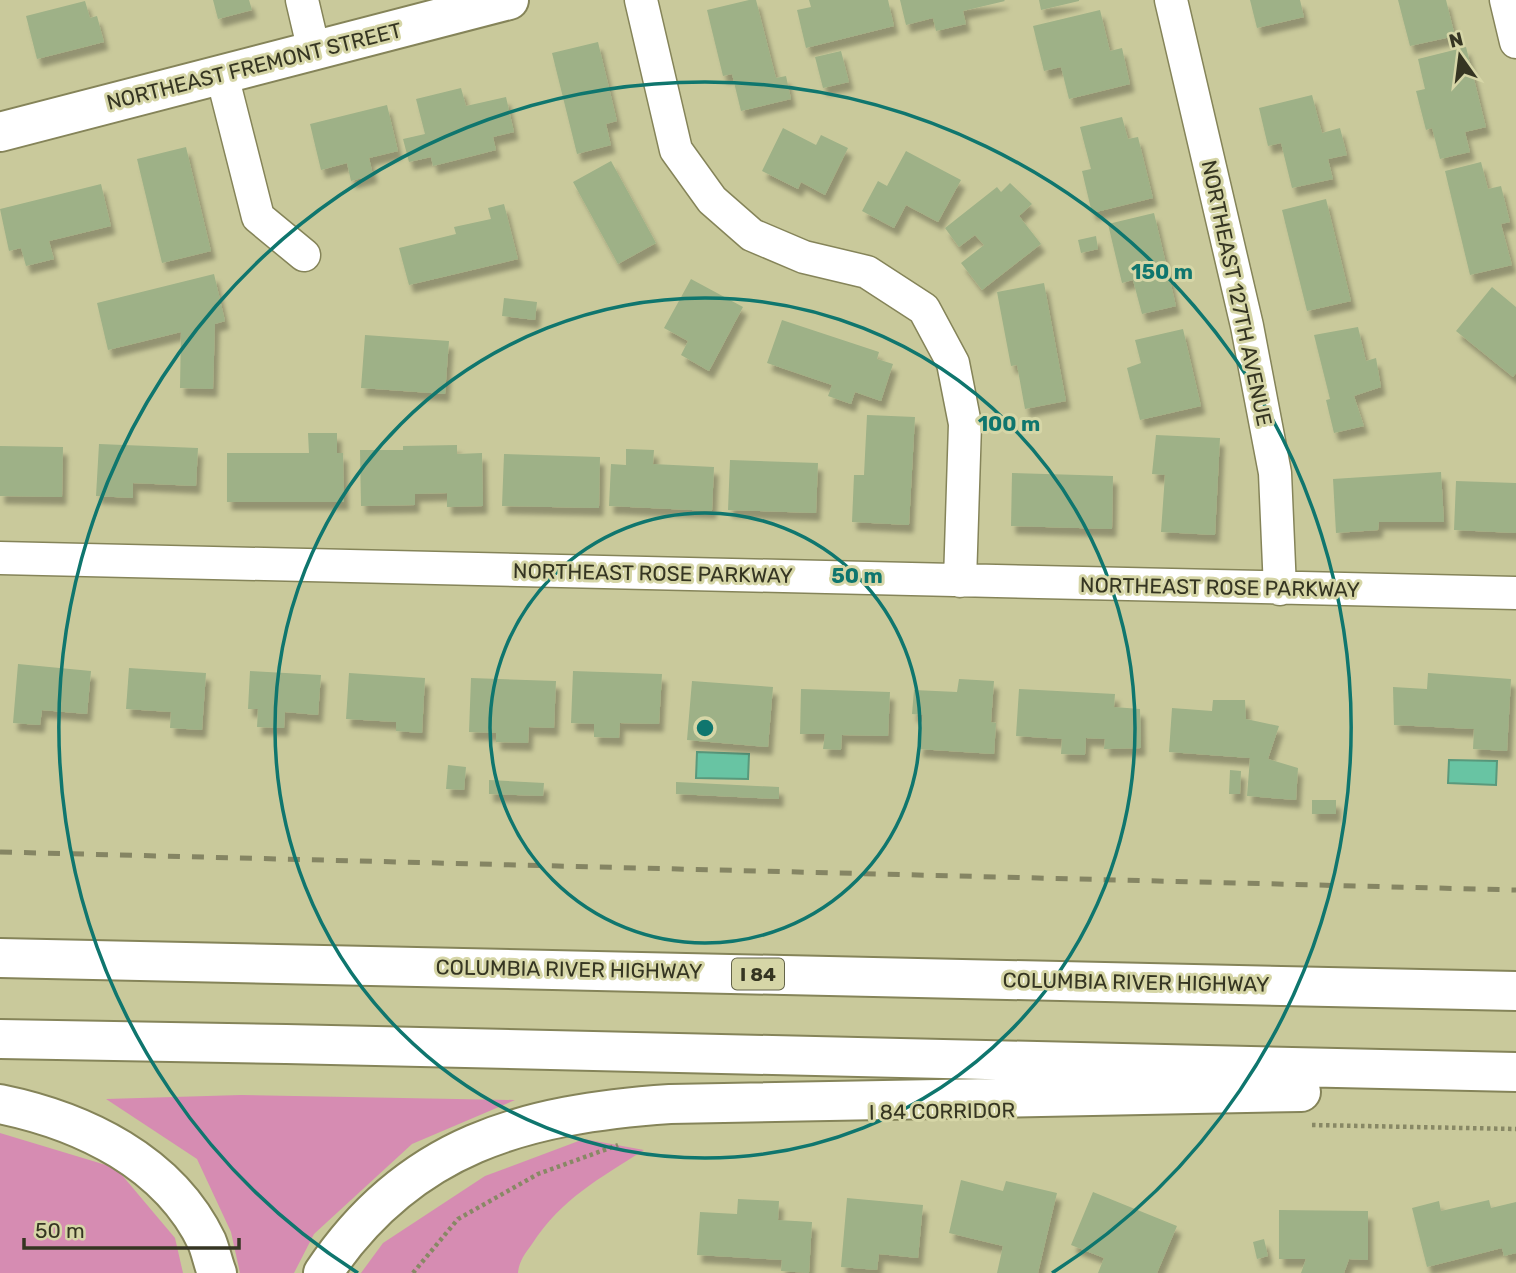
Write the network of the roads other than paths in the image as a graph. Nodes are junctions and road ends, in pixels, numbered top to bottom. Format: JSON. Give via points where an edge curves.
{"nodes":[{"id":1,"x":302,"y":0,"type":"edge"},
{"id":2,"x":509,"y":0,"type":"edge"},
{"id":3,"x":641,"y":0,"type":"edge"},
{"id":4,"x":1171,"y":0,"type":"edge"},
{"id":5,"x":1506,"y":0,"type":"edge"},
{"id":6,"x":1516,"y":42,"type":"edge"},
{"id":7,"x":314,"y":51,"type":"junction"},
{"id":8,"x":222,"y":75,"type":"junction"},
{"id":9,"x":0,"y":132,"type":"edge"},
{"id":10,"x":304,"y":255,"type":"dead end"},
{"id":11,"x":0,"y":558,"type":"edge"},
{"id":12,"x":960,"y":581,"type":"junction"},
{"id":13,"x":1280,"y":589,"type":"junction"},
{"id":14,"x":1516,"y":593,"type":"edge"},
{"id":15,"x":0,"y":958,"type":"edge"},
{"id":16,"x":1516,"y":991,"type":"edge"},
{"id":17,"x":0,"y":1039,"type":"edge"},
{"id":18,"x":1516,"y":1072,"type":"edge"},
{"id":19,"x":1516,"y":1087,"type":"edge"},
{"id":20,"x":0,"y":1104,"type":"edge"},
{"id":21,"x":216,"y":1273,"type":"edge"},
{"id":22,"x":323,"y":1273,"type":"edge"}],
"edges":[{"from":1,"to":7,"type":"street"},
{"from":2,"to":7,"type":"main road","name":"NORTHEAST FREMONT STREET"},
{"from":3,"to":12,"type":"street","via":[[676,150],[712,200],[752,235],[804,257],[867,272],[923,309],[953,363],[965,424]]},
{"from":4,"to":13,"type":"street","name":"NORTHEAST 127TH AVENUE","via":[[1247,326],[1275,473]]},
{"from":5,"to":6,"type":"street"},
{"from":7,"to":8,"type":"main road","name":"NORTHEAST FREMONT STREET"},
{"from":8,"to":9,"type":"main road","name":"NORTHEAST FREMONT STREET"},
{"from":8,"to":10,"type":"street","via":[[258,217]]},
{"from":11,"to":12,"type":"street","name":"NORTHEAST ROSE PARKWAY"},
{"from":12,"to":13,"type":"street","name":"NORTHEAST ROSE PARKWAY"},
{"from":13,"to":14,"type":"street","name":"NORTHEAST ROSE PARKWAY"},
{"from":15,"to":16,"type":"main road","name":"COLUMBIA RIVER HIGHWAY","number":"I 84"},
{"from":17,"to":18,"type":"main road"},
{"from":19,"to":22,"type":"main road","via":[[670,1104],[587,1112],[502,1132],[426,1169],[364,1222]]},
{"from":20,"to":21,"type":"main road","via":[[70,1123],[131,1155],[184,1204],[207,1243]]}]}
